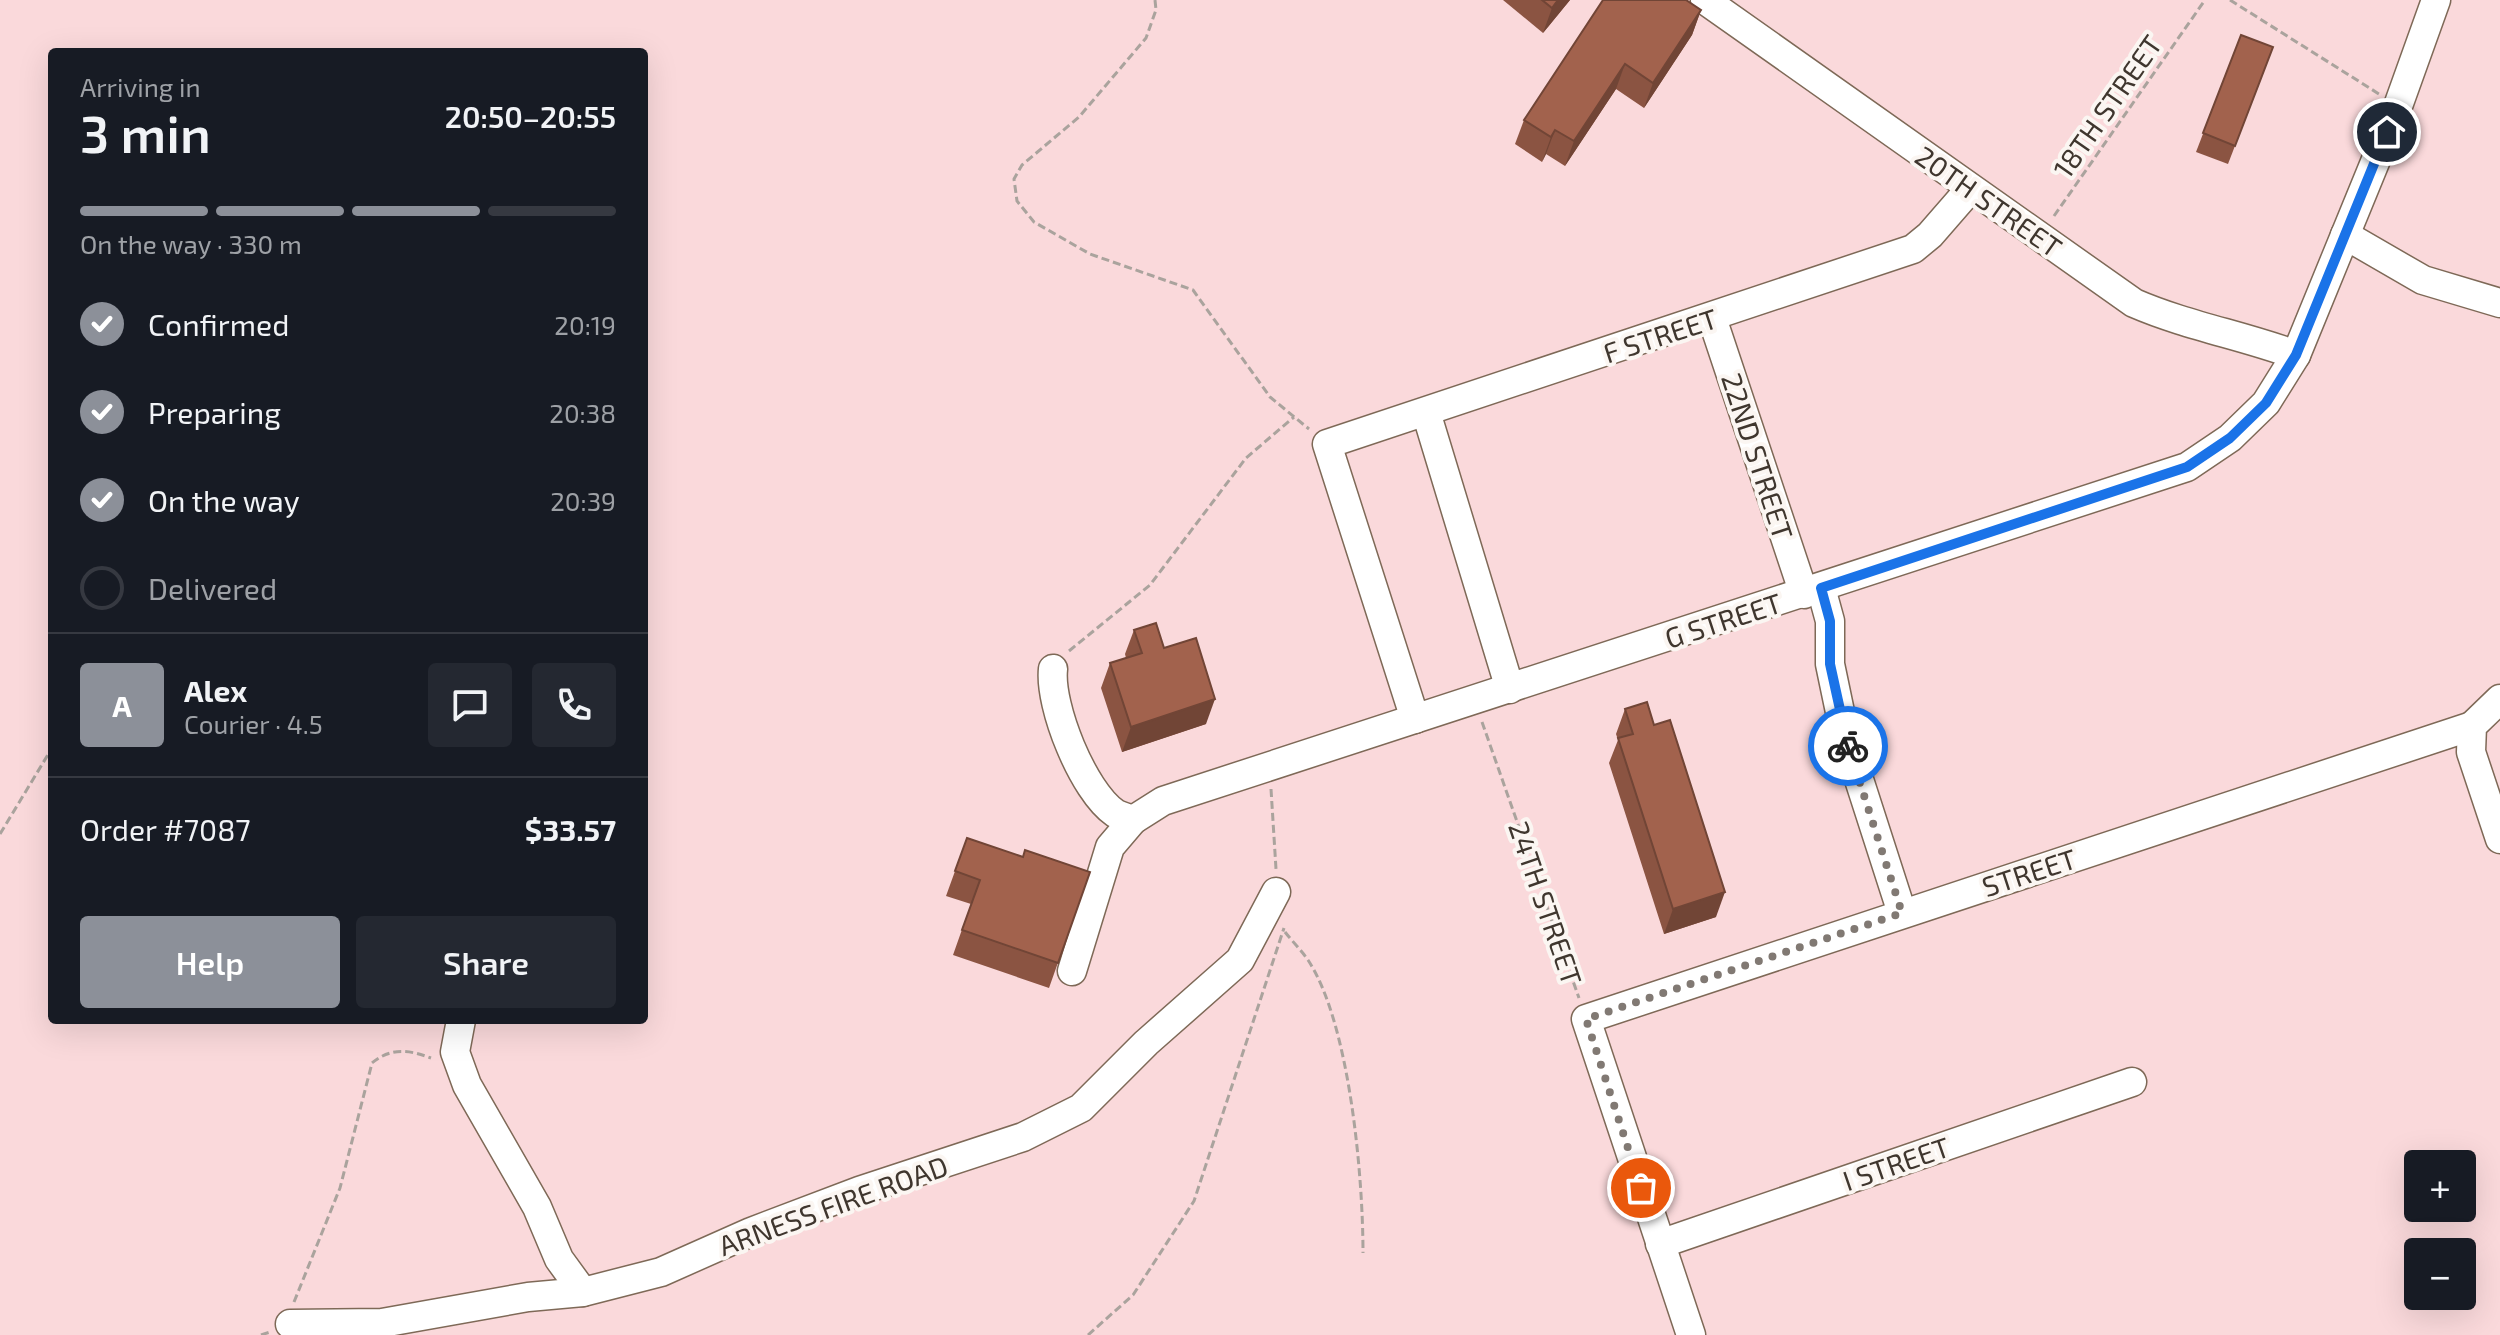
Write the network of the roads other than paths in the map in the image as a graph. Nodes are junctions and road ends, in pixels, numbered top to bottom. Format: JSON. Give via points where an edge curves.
{"nodes":[{"id":1,"x":1705,"y":0,"type":"edge"},
{"id":2,"x":2436,"y":0,"type":"edge"},
{"id":3,"x":1970,"y":189,"type":"junction"},
{"id":4,"x":2345,"y":235,"type":"junction"},
{"id":5,"x":2500,"y":303,"type":"edge"},
{"id":6,"x":1712,"y":318,"type":"junction"},
{"id":7,"x":2296,"y":355,"type":"junction"},
{"id":8,"x":1426,"y":412,"type":"junction"},
{"id":9,"x":1812,"y":591,"type":"junction"},
{"id":10,"x":1053,"y":669,"type":"road end"},
{"id":11,"x":1510,"y":689,"type":"junction"},
{"id":12,"x":2500,"y":699,"type":"edge"},
{"id":13,"x":1415,"y":719,"type":"junction"},
{"id":14,"x":2472,"y":726,"type":"junction"},
{"id":15,"x":1133,"y":820,"type":"junction"},
{"id":16,"x":2500,"y":839,"type":"edge"},
{"id":17,"x":1276,"y":892,"type":"road end"},
{"id":18,"x":1902,"y":913,"type":"junction"},
{"id":19,"x":1072,"y":971,"type":"dead end"},
{"id":20,"x":1586,"y":1019,"type":"joint"},
{"id":21,"x":460,"y":1024,"type":"edge"},
{"id":22,"x":2132,"y":1082,"type":"dead end"},
{"id":23,"x":1660,"y":1244,"type":"junction"},
{"id":24,"x":583,"y":1292,"type":"junction"},
{"id":25,"x":290,"y":1324,"type":"road end"},
{"id":26,"x":1691,"y":1335,"type":"edge"}],
"edges":[{"from":1,"to":3,"type":"lane","name":"20TH STREET"},
{"from":2,"to":4,"type":"lane","name":"G STREET"},
{"from":3,"to":6,"type":"lane","name":"F STREET","via":[[1913,249]]},
{"from":3,"to":7,"type":"lane","name":"20TH STREET","via":[[2134,303],[2176,321]]},
{"from":4,"to":5,"type":"lane","via":[[2423,280]]},
{"from":4,"to":7,"type":"lane","name":"G STREET"},
{"from":6,"to":8,"type":"lane","name":"F STREET"},
{"from":6,"to":9,"type":"lane","name":"22ND STREET"},
{"from":7,"to":9,"type":"lane","name":"G STREET","via":[[2266,403],[2230,438],[2187,467]]},
{"from":8,"to":11,"type":"lane"},
{"from":8,"to":13,"type":"lane","name":"F STREET","via":[[1327,444]]},
{"from":9,"to":11,"type":"lane","name":"G STREET"},
{"from":9,"to":18,"type":"lane","name":"22ND STREET","via":[[1830,621],[1830,664],[1845,736]]},
{"from":10,"to":15,"type":"lane","via":[[1051,690],[1076,759],[1115,813]]},
{"from":11,"to":13,"type":"lane","name":"G STREET"},
{"from":12,"to":14,"type":"lane"},
{"from":13,"to":15,"type":"lane","name":"G STREET","via":[[1163,801]]},
{"from":14,"to":16,"type":"lane","via":[[2471,752]]},
{"from":14,"to":18,"type":"lane","name":"STREET"},
{"from":15,"to":19,"type":"lane","name":"G STREET","via":[[1110,847]]},
{"from":17,"to":24,"type":"lane","name":"ARNESS FIRE ROAD","via":[[1240,960],[1081,1108],[1023,1137],[832,1201],[661,1272]]},
{"from":18,"to":20,"type":"lane","name":"STREET"},
{"from":20,"to":23,"type":"lane","name":"24TH STREET"},
{"from":21,"to":24,"type":"lane","via":[[455,1052],[480,1113],[537,1207],[559,1259]]},
{"from":22,"to":23,"type":"lane","name":"I STREET"},
{"from":23,"to":26,"type":"lane","name":"24TH STREET"},
{"from":24,"to":25,"type":"lane","name":"ARNESS FIRE ROAD","via":[[382,1323]]}]}
